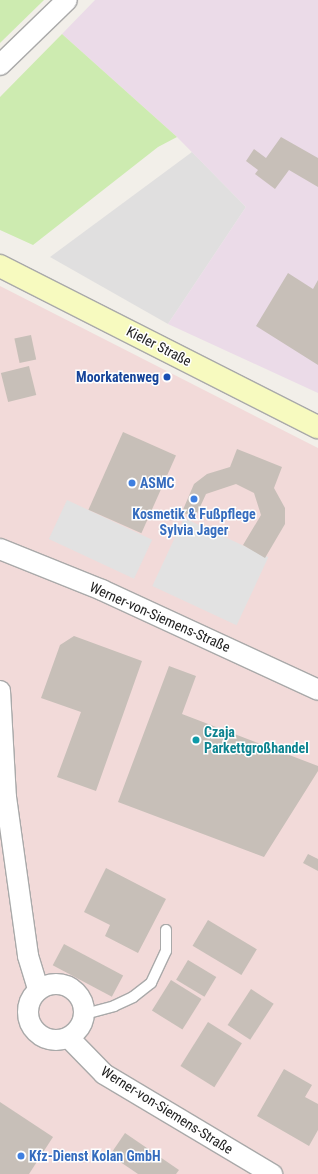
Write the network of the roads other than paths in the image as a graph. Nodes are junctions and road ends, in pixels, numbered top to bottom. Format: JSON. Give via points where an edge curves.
{"nodes":[{"id":1,"x":67,"y":0,"type":"edge"},
{"id":2,"x":0,"y":65,"type":"edge"},
{"id":3,"x":0,"y":266,"type":"edge"},
{"id":4,"x":318,"y":427,"type":"edge"},
{"id":5,"x":0,"y":549,"type":"edge"},
{"id":6,"x":318,"y":690,"type":"edge"},
{"id":7,"x":0,"y":691,"type":"edge"},
{"id":8,"x":166,"y":930,"type":"dead end"},
{"id":9,"x":38,"y":989,"type":"junction"},
{"id":10,"x":85,"y":1014,"type":"junction"},
{"id":11,"x":69,"y":1038,"type":"junction"},
{"id":12,"x":272,"y":1174,"type":"edge"}],
"edges":[{"from":1,"to":2,"type":"street"},
{"from":3,"to":4,"type":"street","name":"Kieler Straße"},
{"from":5,"to":6,"type":"street","name":"Werner-von-Siemens-Straße","via":[[102,590]]},
{"from":7,"to":9,"type":"street","via":[[6,797],[28,956]]},
{"from":8,"to":10,"type":"lane","via":[[166,951],[151,983],[133,997],[114,1006]]},
{"from":9,"to":10,"type":"street","via":[[56,984],[73,989],[84,1005]]},
{"from":9,"to":11,"type":"street","via":[[29,1004],[31,1024],[45,1038]]},
{"from":10,"to":11,"type":"street","via":[[83,1024]]},
{"from":11,"to":12,"type":"street","name":"Werner-von-Siemens-Straße","via":[[104,1074]]}]}
